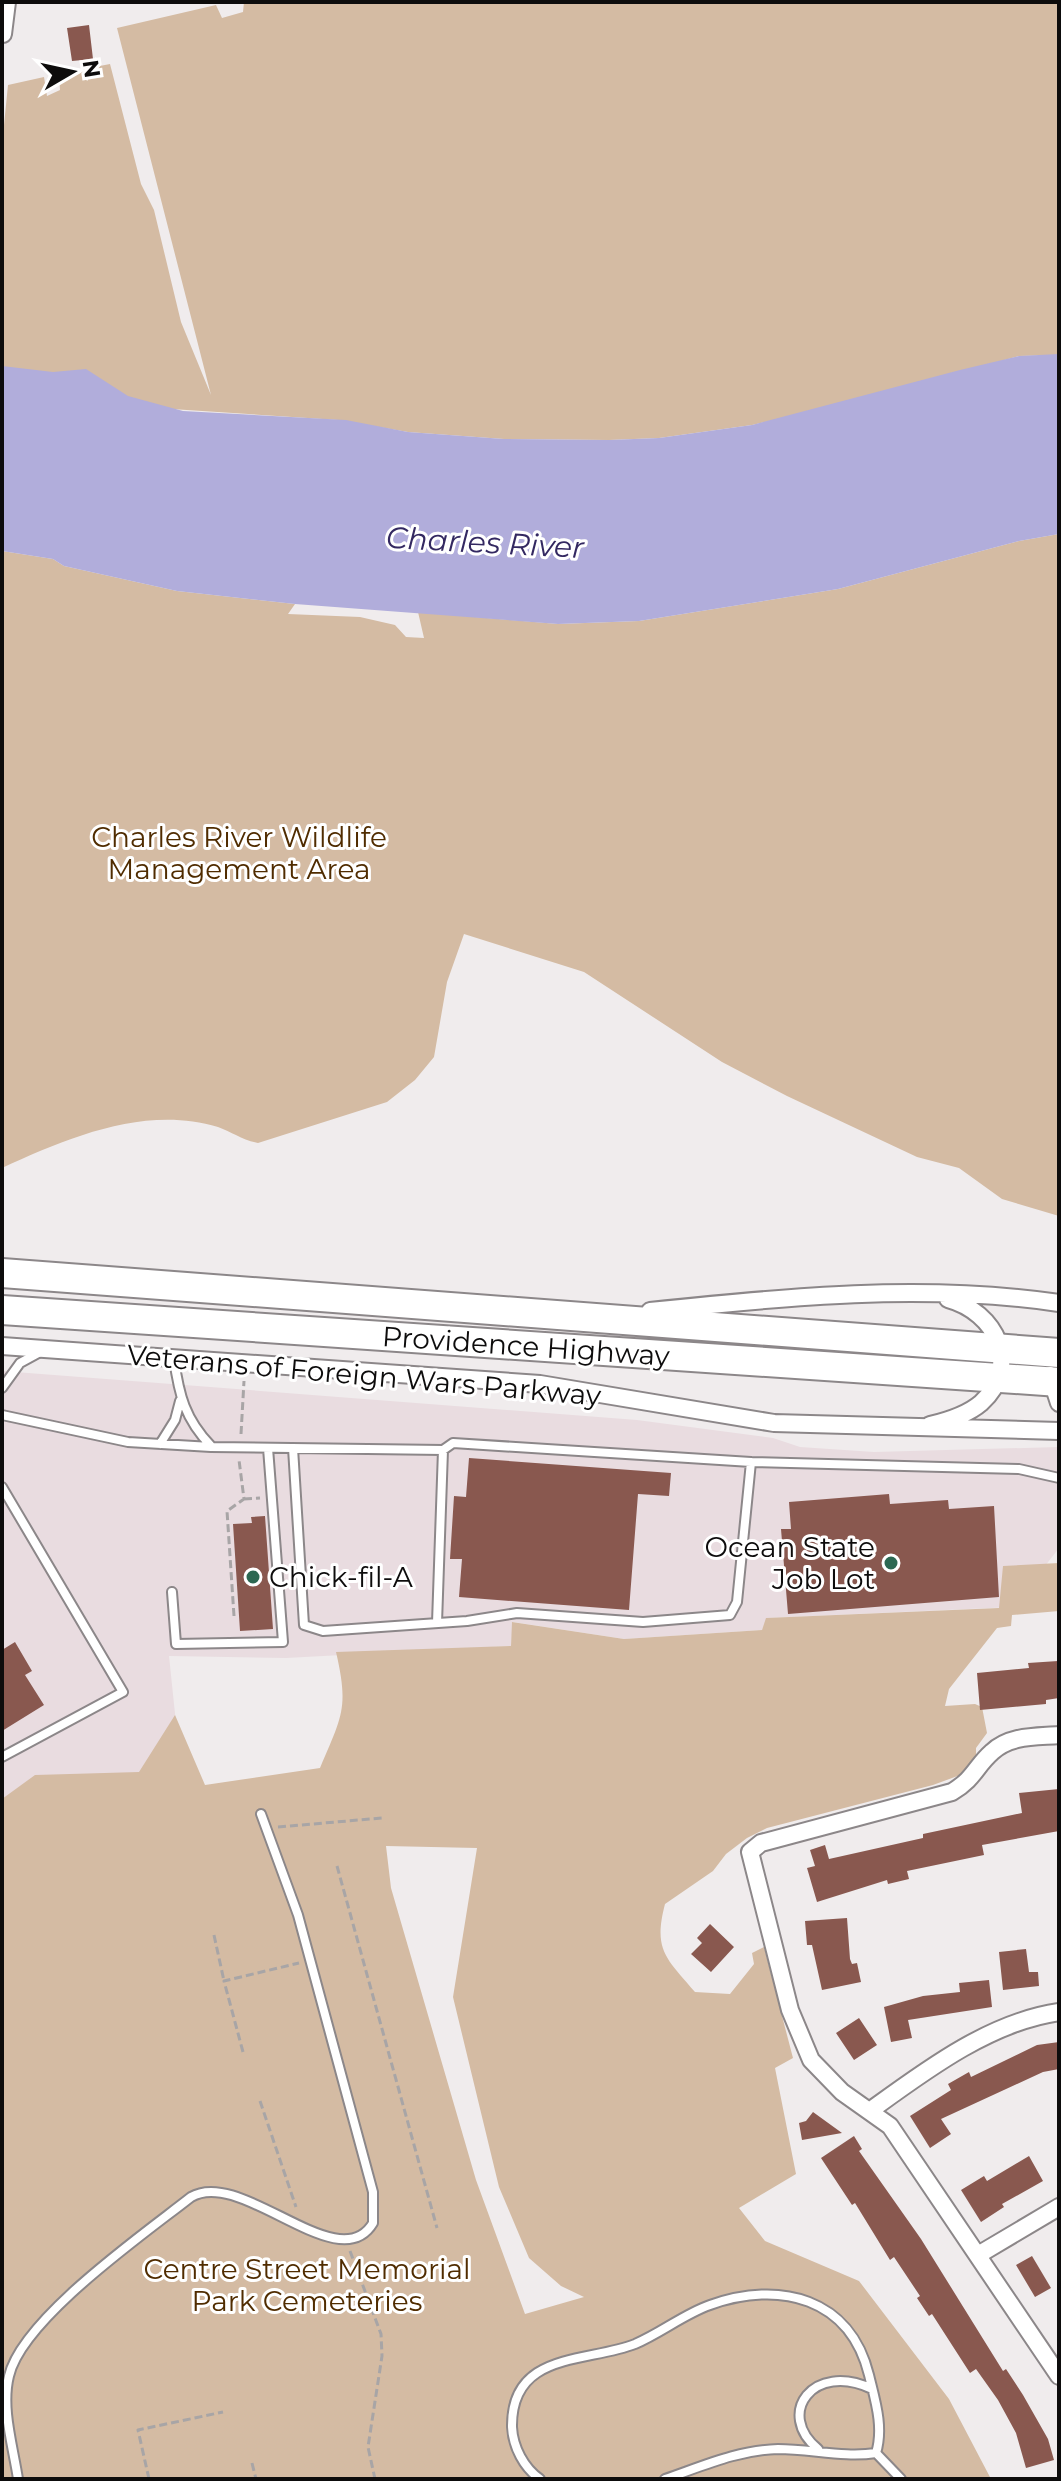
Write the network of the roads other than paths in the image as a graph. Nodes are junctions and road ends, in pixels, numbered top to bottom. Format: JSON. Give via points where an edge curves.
{"nodes":[{"id":1,"x":7,"y":2,"type":"edge"},
{"id":2,"x":3,"y":34,"type":"edge"},
{"id":3,"x":2,"y":1273,"type":"edge"},
{"id":4,"x":931,"y":1294,"type":"junction"},
{"id":5,"x":1059,"y":1303,"type":"edge"},
{"id":6,"x":2,"y":1310,"type":"edge"},
{"id":7,"x":592,"y":1318,"type":"junction"},
{"id":8,"x":2,"y":1346,"type":"edge"},
{"id":9,"x":999,"y":1348,"type":"junction"},
{"id":10,"x":1057,"y":1348,"type":"edge"},
{"id":11,"x":47,"y":1349,"type":"junction"},
{"id":12,"x":174,"y":1358,"type":"junction"},
{"id":13,"x":998,"y":1378,"type":"junction"},
{"id":14,"x":2,"y":1388,"type":"edge"},
{"id":15,"x":1056,"y":1389,"type":"edge"},
{"id":16,"x":180,"y":1401,"type":"junction"},
{"id":17,"x":2,"y":1415,"type":"edge"},
{"id":18,"x":909,"y":1429,"type":"junction"},
{"id":19,"x":1059,"y":1431,"type":"edge"},
{"id":20,"x":160,"y":1444,"type":"junction"},
{"id":21,"x":211,"y":1447,"type":"junction"},
{"id":22,"x":268,"y":1448,"type":"junction"},
{"id":23,"x":293,"y":1448,"type":"junction"},
{"id":24,"x":443,"y":1450,"type":"junction"},
{"id":25,"x":751,"y":1462,"type":"junction"},
{"id":26,"x":1059,"y":1478,"type":"edge"},
{"id":27,"x":3,"y":1493,"type":"edge"},
{"id":28,"x":172,"y":1592,"type":"dead end"},
{"id":29,"x":437,"y":1623,"type":"junction"},
{"id":30,"x":1059,"y":1735,"type":"edge"},
{"id":31,"x":2,"y":1757,"type":"edge"},
{"id":32,"x":261,"y":1814,"type":"dead end"},
{"id":33,"x":1059,"y":2012,"type":"edge"},
{"id":34,"x":871,"y":2110,"type":"junction"},
{"id":35,"x":1059,"y":2207,"type":"edge"},
{"id":36,"x":978,"y":2255,"type":"junction"},
{"id":37,"x":1059,"y":2376,"type":"edge"},
{"id":38,"x":872,"y":2389,"type":"junction"},
{"id":39,"x":819,"y":2450,"type":"junction"},
{"id":40,"x":876,"y":2453,"type":"junction"},
{"id":41,"x":18,"y":2479,"type":"edge"},
{"id":42,"x":540,"y":2479,"type":"edge"},
{"id":43,"x":665,"y":2479,"type":"edge"},
{"id":44,"x":901,"y":2479,"type":"edge"}],
"edges":[{"from":1,"to":2,"type":"street"},
{"from":3,"to":7,"type":"highway","name":"Providence Highway"},
{"from":4,"to":5,"type":"street"},
{"from":4,"to":7,"type":"street","via":[[730,1303]]},
{"from":4,"to":9,"type":"street","via":[[974,1309],[995,1333]]},
{"from":6,"to":13,"type":"highway","name":"Providence Highway"},
{"from":7,"to":9,"type":"highway","name":"Providence Highway"},
{"from":8,"to":11,"type":"street","name":"Veterans of Foreign Wars Parkway"},
{"from":9,"to":10,"type":"highway"},
{"from":9,"to":13,"type":"street"},
{"from":10,"to":15,"type":"street"},
{"from":11,"to":12,"type":"street","name":"Veterans of Foreign Wars Parkway"},
{"from":11,"to":14,"type":"lane","via":[[20,1363]]},
{"from":12,"to":16,"type":"lane"},
{"from":12,"to":18,"type":"street","name":"Veterans of Foreign Wars Parkway","via":[[540,1384],[740,1419]]},
{"from":13,"to":15,"type":"highway","name":"Providence Highway"},
{"from":13,"to":18,"type":"street","via":[[990,1393],[965,1413]]},
{"from":16,"to":20,"type":"lane"},
{"from":16,"to":21,"type":"lane","via":[[191,1425]]},
{"from":17,"to":20,"type":"lane","via":[[119,1441]]},
{"from":18,"to":19,"type":"street","name":"Veterans of Foreign Wars Parkway"},
{"from":20,"to":21,"type":"lane"},
{"from":21,"to":22,"type":"lane"},
{"from":22,"to":23,"type":"lane"},
{"from":22,"to":28,"type":"lane","via":[[283,1642],[176,1644]]},
{"from":23,"to":24,"type":"lane"},
{"from":23,"to":29,"type":"lane","via":[[304,1625],[323,1631]]},
{"from":24,"to":25,"type":"lane","via":[[467,1443]]},
{"from":24,"to":29,"type":"lane"},
{"from":25,"to":26,"type":"lane","via":[[1019,1469]]},
{"from":25,"to":29,"type":"lane","via":[[737,1602],[730,1615],[643,1622],[517,1613]]},
{"from":27,"to":31,"type":"lane","via":[[123,1692]]},
{"from":30,"to":34,"type":"street","via":[[1002,1744],[973,1778],[952,1792],[761,1843],[750,1852],[802,2041],[826,2076]]},
{"from":32,"to":41,"type":"lane","via":[[310,1960],[375,2213],[367,2232],[345,2239],[301,2227],[243,2198],[208,2191],[191,2197],[42,2323],[12,2364],[6,2400]]},
{"from":33,"to":34,"type":"street","via":[[1001,2030],[963,2049]]},
{"from":34,"to":36,"type":"street","via":[[890,2126]]},
{"from":35,"to":36,"type":"street"},
{"from":36,"to":37,"type":"street"},
{"from":38,"to":39,"type":"lane","via":[[832,2379],[809,2392],[801,2415],[805,2433]]},
{"from":38,"to":40,"type":"lane","via":[[880,2433]]},
{"from":38,"to":42,"type":"lane","via":[[861,2348],[830,2311],[775,2295],[723,2301],[629,2346],[552,2363],[531,2379],[518,2399],[512,2426],[518,2451]]},
{"from":39,"to":40,"type":"lane"},
{"from":39,"to":43,"type":"lane","via":[[740,2453]]},
{"from":40,"to":44,"type":"lane"}]}
